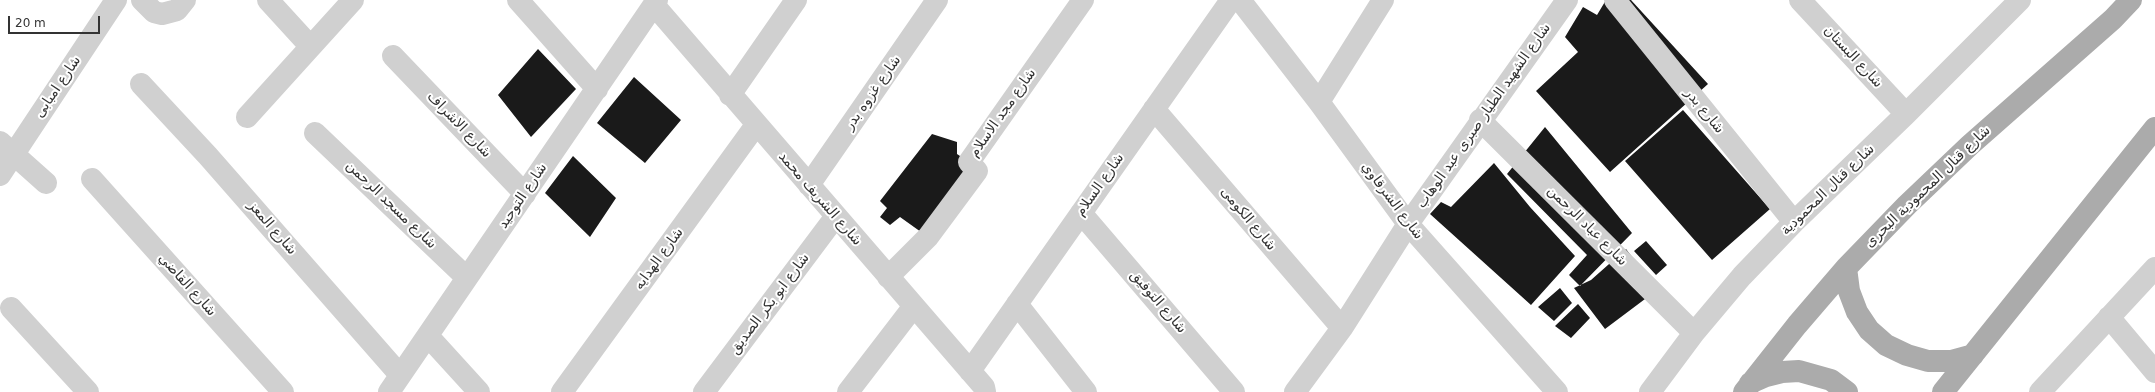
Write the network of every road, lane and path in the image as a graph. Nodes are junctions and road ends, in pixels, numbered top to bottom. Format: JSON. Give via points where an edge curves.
{"nodes":[{"id":1,"x":116,"y":0,"type":"edge"},
{"id":2,"x":142,"y":0,"type":"edge"},
{"id":3,"x":268,"y":0,"type":"edge"},
{"id":4,"x":353,"y":0,"type":"edge"},
{"id":5,"x":518,"y":0,"type":"edge"},
{"id":6,"x":796,"y":0,"type":"edge"},
{"id":7,"x":937,"y":0,"type":"edge"},
{"id":8,"x":1083,"y":0,"type":"edge"},
{"id":9,"x":1231,"y":0,"type":"edge"},
{"id":10,"x":1240,"y":0,"type":"edge"},
{"id":11,"x":1383,"y":0,"type":"edge"},
{"id":12,"x":1567,"y":0,"type":"edge"},
{"id":13,"x":1614,"y":0,"type":"edge"},
{"id":14,"x":1800,"y":0,"type":"edge"},
{"id":15,"x":2020,"y":0,"type":"edge"},
{"id":16,"x":2131,"y":0,"type":"edge"},
{"id":17,"x":656,"y":2,"type":"edge"},
{"id":18,"x":178,"y":6,"type":"edge"},
{"id":19,"x":310,"y":46,"type":"junction"},
{"id":20,"x":393,"y":56,"type":"dead end"},
{"id":21,"x":140,"y":84,"type":"dead end"},
{"id":22,"x":597,"y":88,"type":"junction"},
{"id":23,"x":730,"y":95,"type":"junction"},
{"id":24,"x":1319,"y":102,"type":"junction"},
{"id":25,"x":1154,"y":109,"type":"junction"},
{"id":26,"x":1906,"y":114,"type":"junction"},
{"id":27,"x":247,"y":117,"type":"dead end"},
{"id":28,"x":1480,"y":120,"type":"junction"},
{"id":29,"x":756,"y":125,"type":"junction"},
{"id":30,"x":2155,"y":128,"type":"edge"},
{"id":31,"x":314,"y":133,"type":"dead end"},
{"id":32,"x":7,"y":148,"type":"edge"},
{"id":33,"x":0,"y":174,"type":"edge"},
{"id":34,"x":92,"y":179,"type":"dead end"},
{"id":35,"x":46,"y":183,"type":"dead end"},
{"id":36,"x":809,"y":185,"type":"junction"},
{"id":37,"x":525,"y":194,"type":"junction"},
{"id":38,"x":1081,"y":213,"type":"junction"},
{"id":39,"x":836,"y":216,"type":"junction"},
{"id":40,"x":1794,"y":222,"type":"junction"},
{"id":41,"x":1408,"y":224,"type":"junction"},
{"id":42,"x":1846,"y":268,"type":"junction"},
{"id":43,"x":2155,"y":268,"type":"edge"},
{"id":44,"x":888,"y":277,"type":"junction"},
{"id":45,"x":467,"y":278,"type":"junction"},
{"id":46,"x":1017,"y":304,"type":"junction"},
{"id":47,"x":914,"y":306,"type":"junction"},
{"id":48,"x":11,"y":308,"type":"dead end"},
{"id":49,"x":2109,"y":317,"type":"junction"},
{"id":50,"x":1342,"y":328,"type":"junction"},
{"id":51,"x":1694,"y":333,"type":"junction"},
{"id":52,"x":428,"y":336,"type":"junction"},
{"id":53,"x":1973,"y":355,"type":"junction"},
{"id":54,"x":970,"y":371,"type":"junction"},
{"id":55,"x":2155,"y":372,"type":"edge"},
{"id":56,"x":394,"y":384,"type":"edge"},
{"id":57,"x":1747,"y":387,"type":"edge"},
{"id":58,"x":88,"y":392,"type":"edge"},
{"id":59,"x":283,"y":392,"type":"edge"},
{"id":60,"x":479,"y":392,"type":"edge"},
{"id":61,"x":562,"y":392,"type":"edge"},
{"id":62,"x":704,"y":392,"type":"edge"},
{"id":63,"x":848,"y":392,"type":"edge"},
{"id":64,"x":985,"y":392,"type":"edge"},
{"id":65,"x":1086,"y":392,"type":"edge"},
{"id":66,"x":1234,"y":392,"type":"edge"},
{"id":67,"x":1295,"y":392,"type":"edge"},
{"id":68,"x":1556,"y":392,"type":"edge"},
{"id":69,"x":1650,"y":392,"type":"edge"},
{"id":70,"x":1847,"y":392,"type":"edge"},
{"id":71,"x":1943,"y":392,"type":"edge"},
{"id":72,"x":2040,"y":392,"type":"edge"}],
"edges":[{"from":1,"to":32,"type":"street","name":"شارع امبابى"},
{"from":2,"to":18,"type":"street","via":[[154,12],[162,14]]},
{"from":3,"to":19,"type":"street"},
{"from":4,"to":19,"type":"street"},
{"from":5,"to":22,"type":"street"},
{"from":6,"to":23,"type":"street"},
{"from":7,"to":36,"type":"street","name":"شارع غزوه بدر"},
{"from":8,"to":44,"type":"street","name":"شارع مجد الاسلام","via":[[969,162],[977,171],[928,237]]},
{"from":9,"to":25,"type":"street","name":"شارع السلام"},
{"from":10,"to":24,"type":"street","name":"شارع الشرقاوي"},
{"from":11,"to":24,"type":"street"},
{"from":12,"to":28,"type":"street","name":"شارع الشهيد الطيار صبرى عبد الوهاب"},
{"from":13,"to":40,"type":"street","name":"شارع بدر"},
{"from":14,"to":26,"type":"street","name":"شارع البستان"},
{"from":15,"to":26,"type":"street","name":"شارع قنال المحمودية"},
{"from":16,"to":42,"type":"main road","name":"شارع قنال المحمودية البحرى","via":[[2113,19],[1970,145]]},
{"from":17,"to":22,"type":"street","name":"شارع التوحيد"},
{"from":17,"to":23,"type":"street","name":"شارع الشريف محمد"},
{"from":19,"to":27,"type":"street"},
{"from":20,"to":37,"type":"street","name":"شارع الاشراف"},
{"from":21,"to":56,"type":"street","name":"شارع المعز","via":[[208,156]]},
{"from":22,"to":37,"type":"street","name":"شارع التوحيد"},
{"from":23,"to":29,"type":"street","name":"شارع الشريف محمد"},
{"from":24,"to":41,"type":"street","name":"شارع الشرقاوي"},
{"from":25,"to":38,"type":"street","name":"شارع السلام"},
{"from":25,"to":50,"type":"street","name":"شارع الكومى"},
{"from":26,"to":40,"type":"street","name":"شارع قنال المحمودية"},
{"from":28,"to":41,"type":"street","name":"شارع الشهيد الطيار صبرى عبد الوهاب"},
{"from":28,"to":51,"type":"street","name":"شارع عباد الرحمن"},
{"from":29,"to":36,"type":"street","name":"شارع الشريف محمد"},
{"from":29,"to":61,"type":"street","name":"شارع الهدايه"},
{"from":30,"to":53,"type":"main road"},
{"from":31,"to":45,"type":"street","name":"شارع مسجد الرحمن"},
{"from":32,"to":33,"type":"street","name":"شارع امبابى"},
{"from":32,"to":35,"type":"street"},
{"from":34,"to":59,"type":"street","name":"شارع القاضي"},
{"from":36,"to":39,"type":"street","name":"شارع الشريف محمد"},
{"from":37,"to":45,"type":"street","name":"شارع التوحيد"},
{"from":38,"to":46,"type":"street","name":"شارع السلام"},
{"from":38,"to":66,"type":"street","name":"شارع التوفيق"},
{"from":39,"to":44,"type":"street","name":"شارع الشريف محمد"},
{"from":39,"to":62,"type":"street","name":"شارع ابو بكر الصديق"},
{"from":40,"to":51,"type":"street","name":"شارع قنال المحمودية","via":[[1742,276]]},
{"from":41,"to":50,"type":"street","name":"شارع الشهيد الطيار صبرى عبد الوهاب"},
{"from":41,"to":68,"type":"street","name":"شارع الشرقاوي"},
{"from":42,"to":53,"type":"main road","via":[[1849,291],[1857,312],[1870,330],[1886,345],[1928,361],[1951,361]]},
{"from":42,"to":57,"type":"main road","name":"شارع قنال المحمودية البحرى"},
{"from":43,"to":49,"type":"street"},
{"from":44,"to":47,"type":"street","name":"شارع الشريف محمد"},
{"from":45,"to":52,"type":"street","name":"شارع التوحيد"},
{"from":46,"to":54,"type":"street","name":"شارع السلام"},
{"from":46,"to":65,"type":"street"},
{"from":47,"to":54,"type":"street","name":"شارع الشريف محمد"},
{"from":47,"to":63,"type":"street"},
{"from":48,"to":58,"type":"street"},
{"from":49,"to":55,"type":"street"},
{"from":49,"to":72,"type":"street"},
{"from":50,"to":67,"type":"street","name":"شارع الشهيد الطيار صبرى عبد الوهاب"},
{"from":51,"to":69,"type":"street","name":"شارع قنال المحمودية"},
{"from":52,"to":56,"type":"street","name":"شارع التوحيد"},
{"from":52,"to":60,"type":"street"},
{"from":53,"to":71,"type":"main road"},
{"from":54,"to":64,"type":"street","name":"شارع الشريف محمد","via":[[984,387]]},
{"from":57,"to":70,"type":"main road","via":[[1766,376],[1799,371],[1831,380]]}]}
